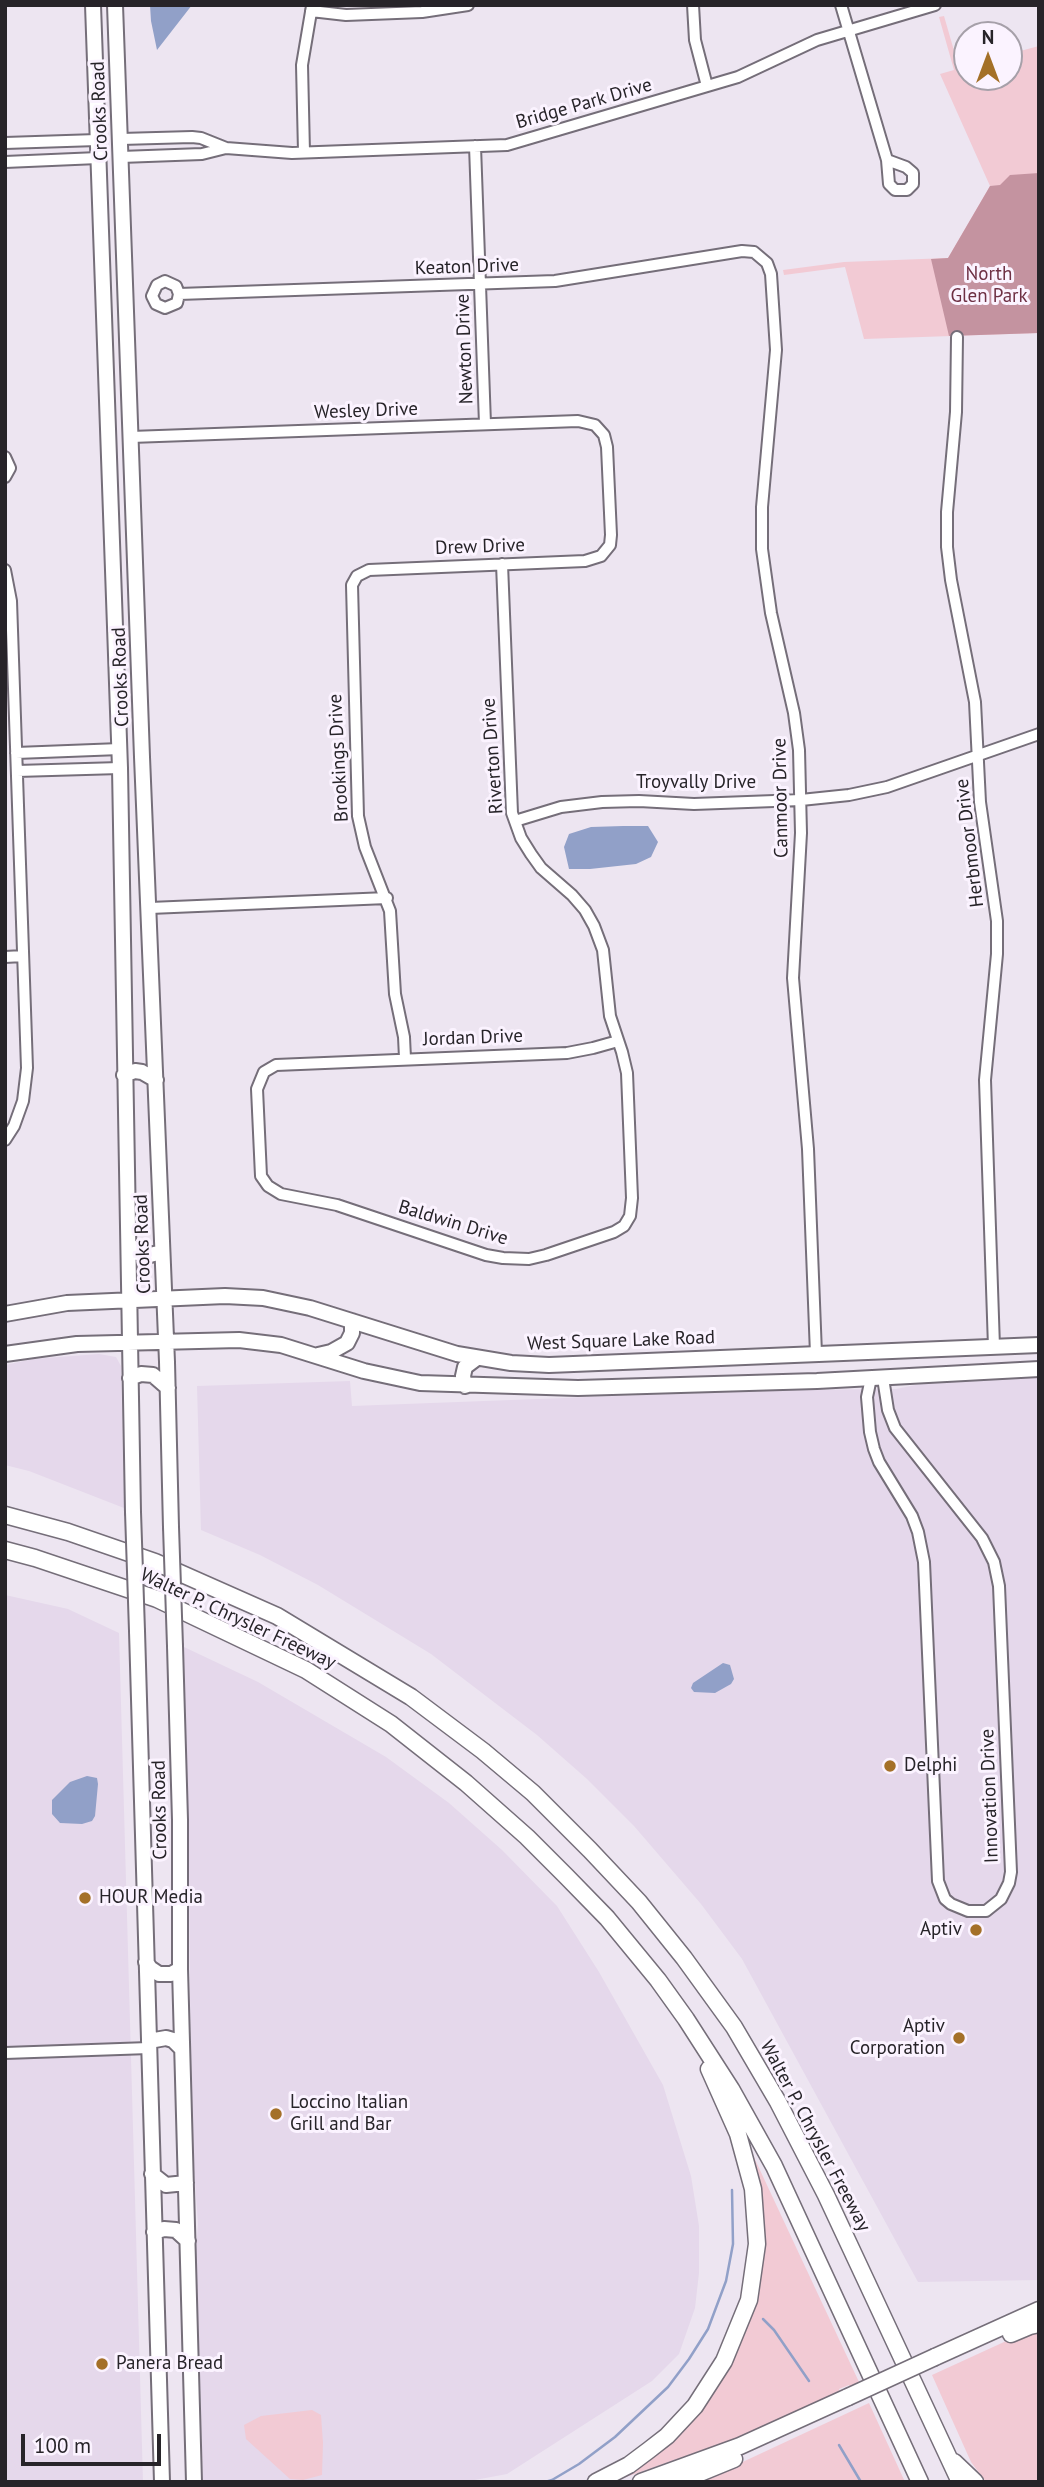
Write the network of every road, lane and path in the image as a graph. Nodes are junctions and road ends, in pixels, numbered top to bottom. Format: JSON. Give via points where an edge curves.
{"nodes":[{"id":1,"x":93,"y":5,"type":"edge"},
{"id":2,"x":115,"y":5,"type":"edge"},
{"id":3,"x":468,"y":5,"type":"edge"},
{"id":4,"x":693,"y":5,"type":"edge"},
{"id":5,"x":841,"y":5,"type":"edge"},
{"id":6,"x":935,"y":5,"type":"edge"},
{"id":7,"x":311,"y":8,"type":"edge"},
{"id":8,"x":848,"y":31,"type":"junction"},
{"id":9,"x":707,"y":86,"type":"junction"},
{"id":10,"x":121,"y":139,"type":"junction"},
{"id":11,"x":97,"y":140,"type":"junction"},
{"id":12,"x":5,"y":143,"type":"edge"},
{"id":13,"x":475,"y":146,"type":"junction"},
{"id":14,"x":226,"y":148,"type":"junction"},
{"id":15,"x":304,"y":152,"type":"junction"},
{"id":16,"x":121,"y":157,"type":"junction"},
{"id":17,"x":98,"y":158,"type":"junction"},
{"id":18,"x":887,"y":160,"type":"dead end"},
{"id":19,"x":5,"y":162,"type":"edge"},
{"id":20,"x":754,"y":252,"type":"joint"},
{"id":21,"x":480,"y":285,"type":"junction"},
{"id":22,"x":179,"y":294,"type":"dead end"},
{"id":23,"x":957,"y":337,"type":"dead end"},
{"id":24,"x":485,"y":424,"type":"junction"},
{"id":25,"x":108,"y":432,"type":"junction"},
{"id":26,"x":131,"y":438,"type":"junction"},
{"id":27,"x":5,"y":457,"type":"edge"},
{"id":28,"x":5,"y":477,"type":"edge"},
{"id":29,"x":604,"y":554,"type":"joint"},
{"id":30,"x":502,"y":564,"type":"junction"},
{"id":31,"x":5,"y":569,"type":"edge"},
{"id":32,"x":356,"y":576,"type":"joint"},
{"id":33,"x":1039,"y":734,"type":"edge"},
{"id":34,"x":120,"y":749,"type":"junction"},
{"id":35,"x":16,"y":753,"type":"junction"},
{"id":36,"x":978,"y":754,"type":"junction"},
{"id":37,"x":142,"y":757,"type":"junction"},
{"id":38,"x":120,"y":768,"type":"junction"},
{"id":39,"x":17,"y":771,"type":"junction"},
{"id":40,"x":801,"y":800,"type":"junction"},
{"id":41,"x":514,"y":821,"type":"junction"},
{"id":42,"x":387,"y":898,"type":"junction"},
{"id":43,"x":124,"y":905,"type":"junction"},
{"id":44,"x":150,"y":910,"type":"junction"},
{"id":45,"x":23,"y":956,"type":"junction"},
{"id":46,"x":5,"y":957,"type":"edge"},
{"id":47,"x":618,"y":1041,"type":"junction"},
{"id":48,"x":405,"y":1058,"type":"junction"},
{"id":49,"x":124,"y":1075,"type":"junction"},
{"id":50,"x":156,"y":1080,"type":"junction"},
{"id":51,"x":5,"y":1140,"type":"edge"},
{"id":52,"x":268,"y":1186,"type":"joint"},
{"id":53,"x":130,"y":1245,"type":"junction"},
{"id":54,"x":162,"y":1252,"type":"junction"},
{"id":55,"x":164,"y":1299,"type":"junction"},
{"id":56,"x":130,"y":1300,"type":"junction"},
{"id":57,"x":5,"y":1314,"type":"edge"},
{"id":58,"x":352,"y":1321,"type":"junction"},
{"id":59,"x":167,"y":1342,"type":"junction"},
{"id":60,"x":130,"y":1343,"type":"junction"},
{"id":61,"x":1039,"y":1345,"type":"edge"},
{"id":62,"x":995,"y":1347,"type":"junction"},
{"id":63,"x":883,"y":1351,"type":"junction"},
{"id":64,"x":5,"y":1354,"type":"edge"},
{"id":65,"x":816,"y":1354,"type":"junction"},
{"id":66,"x":317,"y":1355,"type":"junction"},
{"id":67,"x":477,"y":1358,"type":"junction"},
{"id":68,"x":689,"y":1359,"type":"junction"},
{"id":69,"x":1039,"y":1369,"type":"edge"},
{"id":70,"x":130,"y":1378,"type":"junction"},
{"id":71,"x":877,"y":1378,"type":"junction"},
{"id":72,"x":683,"y":1385,"type":"junction"},
{"id":73,"x":465,"y":1386,"type":"junction"},
{"id":74,"x":168,"y":1388,"type":"junction"},
{"id":75,"x":5,"y":1515,"type":"edge"},
{"id":76,"x":5,"y":1550,"type":"edge"},
{"id":77,"x":146,"y":1962,"type":"junction"},
{"id":78,"x":180,"y":1969,"type":"junction"},
{"id":79,"x":686,"y":2019,"type":"junction"},
{"id":80,"x":149,"y":2045,"type":"junction"},
{"id":81,"x":182,"y":2049,"type":"junction"},
{"id":82,"x":5,"y":2053,"type":"edge"},
{"id":83,"x":152,"y":2174,"type":"junction"},
{"id":84,"x":186,"y":2183,"type":"junction"},
{"id":85,"x":154,"y":2232,"type":"junction"},
{"id":86,"x":188,"y":2241,"type":"junction"},
{"id":87,"x":1039,"y":2310,"type":"edge"},
{"id":88,"x":1039,"y":2324,"type":"edge"},
{"id":89,"x":937,"y":2362,"type":"junction"},
{"id":90,"x":850,"y":2401,"type":"junction"},
{"id":91,"x":949,"y":2457,"type":"junction"},
{"id":92,"x":162,"y":2482,"type":"edge"},
{"id":93,"x":194,"y":2482,"type":"edge"},
{"id":94,"x":596,"y":2482,"type":"edge"},
{"id":95,"x":641,"y":2482,"type":"edge"},
{"id":96,"x":678,"y":2482,"type":"edge"},
{"id":97,"x":920,"y":2482,"type":"edge"},
{"id":98,"x":960,"y":2482,"type":"edge"},
{"id":99,"x":975,"y":2482,"type":"edge"}],
"edges":[{"from":1,"to":11,"type":"main road","name":"Crooks Road"},
{"from":2,"to":10,"type":"main road","name":"Crooks Road"},
{"from":3,"to":7,"type":"street","via":[[346,15]]},
{"from":4,"to":9,"type":"street","via":[[695,40]]},
{"from":5,"to":8,"type":"street"},
{"from":6,"to":8,"type":"street","name":"Bridge Park Drive"},
{"from":7,"to":15,"type":"street","via":[[302,65]]},
{"from":8,"to":9,"type":"street","name":"Bridge Park Drive","via":[[805,44],[749,73]]},
{"from":8,"to":18,"type":"street"},
{"from":9,"to":13,"type":"street","name":"Bridge Park Drive","via":[[534,138]]},
{"from":10,"to":14,"type":"street","name":"Bridge Park Drive","via":[[192,137]]},
{"from":10,"to":16,"type":"main road","name":"Crooks Road"},
{"from":11,"to":12,"type":"street"},
{"from":11,"to":17,"type":"main road","name":"Crooks Road"},
{"from":13,"to":15,"type":"street","name":"Bridge Park Drive"},
{"from":13,"to":21,"type":"street","name":"Newton Drive"},
{"from":14,"to":15,"type":"street","name":"Bridge Park Drive"},
{"from":14,"to":16,"type":"street","name":"Bridge Park Drive","via":[[202,154]]},
{"from":16,"to":26,"type":"main road","name":"Crooks Road"},
{"from":17,"to":19,"type":"street"},
{"from":17,"to":25,"type":"main road","name":"Crooks Road"},
{"from":20,"to":21,"type":"street","name":"Keaton Drive","via":[[555,281]]},
{"from":20,"to":40,"type":"street","name":"Canmoor Drive","via":[[764,259],[771,274],[776,345],[762,550],[798,733]]},
{"from":21,"to":22,"type":"street","name":"Keaton Drive"},
{"from":21,"to":24,"type":"street","name":"Newton Drive"},
{"from":23,"to":36,"type":"street","name":"Herbmoor Drive","via":[[947,547],[973,689]]},
{"from":24,"to":26,"type":"street","name":"Wesley Drive"},
{"from":24,"to":29,"type":"street","name":"Wesley Drive","via":[[578,421],[599,429],[607,447],[611,535]]},
{"from":25,"to":26,"type":"main road","via":[[116,442]]},
{"from":25,"to":34,"type":"main road","name":"Crooks Road"},
{"from":26,"to":37,"type":"main road","name":"Crooks Road"},
{"from":27,"to":28,"type":"street","via":[[10,468]]},
{"from":29,"to":30,"type":"street","name":"Drew Drive","via":[[592,560]]},
{"from":30,"to":32,"type":"street","name":"Drew Drive","via":[[369,569]]},
{"from":30,"to":41,"type":"street","name":"Riverton Drive"},
{"from":31,"to":35,"type":"street","via":[[11,601]]},
{"from":32,"to":42,"type":"street","name":"Brookings Drive","via":[[351,591],[358,816],[365,847]]},
{"from":33,"to":36,"type":"street","name":"Troyvally Drive"},
{"from":34,"to":35,"type":"street"},
{"from":34,"to":37,"type":"main road","via":[[131,749]]},
{"from":34,"to":38,"type":"main road","name":"Crooks Road"},
{"from":35,"to":39,"type":"street"},
{"from":36,"to":40,"type":"street","name":"Troyvally Drive","via":[[887,787]]},
{"from":36,"to":62,"type":"street","name":"Herbmoor Drive","via":[[997,932],[985,1080]]},
{"from":37,"to":44,"type":"main road","name":"Crooks Road"},
{"from":38,"to":39,"type":"street"},
{"from":38,"to":43,"type":"main road","name":"Crooks Road"},
{"from":39,"to":45,"type":"street"},
{"from":40,"to":41,"type":"street","name":"Troyvally Drive","via":[[602,802],[561,807]]},
{"from":40,"to":65,"type":"street","name":"Canmoor Drive","via":[[793,978],[808,1137]]},
{"from":41,"to":47,"type":"street","name":"Riverton Drive","via":[[535,860],[579,903],[594,926],[603,950],[608,1006]]},
{"from":42,"to":44,"type":"street"},
{"from":42,"to":48,"type":"street","name":"Brookings Drive"},
{"from":43,"to":44,"type":"main road","via":[[130,913]]},
{"from":43,"to":49,"type":"main road","name":"Crooks Road"},
{"from":44,"to":50,"type":"main road","name":"Crooks Road"},
{"from":45,"to":46,"type":"street"},
{"from":45,"to":51,"type":"street","via":[[26,1090]]},
{"from":47,"to":48,"type":"street","name":"Jordan Drive","via":[[567,1053]]},
{"from":47,"to":52,"type":"street","name":"Baldwin Drive","via":[[628,1083],[632,1205],[627,1222],[614,1232],[529,1259],[503,1258],[337,1205],[281,1194]]},
{"from":48,"to":52,"type":"street","name":"Jordan Drive","via":[[281,1063],[264,1072],[257,1094],[260,1171]]},
{"from":49,"to":50,"type":"main road","via":[[142,1072]]},
{"from":49,"to":53,"type":"main road","name":"Crooks Road"},
{"from":50,"to":54,"type":"main road","name":"Crooks Road"},
{"from":53,"to":54,"type":"main road","via":[[146,1256]]},
{"from":53,"to":56,"type":"main road","name":"Crooks Road"},
{"from":54,"to":55,"type":"main road","name":"Crooks Road"},
{"from":55,"to":56,"type":"main road","name":"West Square Lake Road"},
{"from":55,"to":58,"type":"main road","name":"West Square Lake Road","via":[[263,1298]]},
{"from":55,"to":59,"type":"main road","name":"Crooks Road"},
{"from":56,"to":57,"type":"main road","name":"West Square Lake Road","via":[[50,1304]]},
{"from":56,"to":60,"type":"main road","name":"Crooks Road"},
{"from":58,"to":66,"type":"main road","via":[[347,1343]]},
{"from":58,"to":67,"type":"main road","name":"West Square Lake Road"},
{"from":59,"to":60,"type":"main road"},
{"from":59,"to":66,"type":"main road","via":[[252,1340]]},
{"from":59,"to":74,"type":"main road","name":"Crooks Road"},
{"from":60,"to":64,"type":"main road"},
{"from":60,"to":70,"type":"main road","name":"Crooks Road"},
{"from":61,"to":62,"type":"main road","name":"West Square Lake Road"},
{"from":62,"to":63,"type":"main road","name":"West Square Lake Road"},
{"from":63,"to":65,"type":"main road","name":"West Square Lake Road"},
{"from":63,"to":71,"type":"main road","via":[[873,1360]]},
{"from":65,"to":68,"type":"main road","name":"West Square Lake Road"},
{"from":66,"to":73,"type":"main road","via":[[391,1378]]},
{"from":67,"to":68,"type":"main road","name":"West Square Lake Road","via":[[549,1365]]},
{"from":67,"to":73,"type":"main road","via":[[465,1367]]},
{"from":68,"to":72,"type":"main road","via":[[692,1376]]},
{"from":69,"to":71,"type":"main road"},
{"from":70,"to":74,"type":"main road","via":[[153,1375]]},
{"from":70,"to":77,"type":"main road","name":"Crooks Road","bridge":true},
{"from":71,"to":71,"type":"street","name":"Innovation Drive","via":[[867,1397],[874,1449],[912,1516],[924,1562],[937,1881],[951,1904],[968,1911],[986,1911],[1001,1899],[1011,1872],[999,1586],[982,1538],[895,1428]]},
{"from":71,"to":72,"type":"main road"},
{"from":72,"to":73,"type":"main road"},
{"from":74,"to":78,"type":"main road","name":"Crooks Road","bridge":true},
{"from":75,"to":91,"type":"highway","name":"Walter P. Chrysler Freeway","via":[[155,1562],[277,1616],[411,1697],[533,1793],[639,1902],[734,2027],[826,2195]]},
{"from":76,"to":79,"type":"highway","name":"Walter P. Chrysler Freeway","via":[[157,1599],[306,1670],[391,1724],[527,1837],[615,1927]]},
{"from":77,"to":78,"type":"main road","via":[[159,1974]]},
{"from":77,"to":80,"type":"main road","name":"Crooks Road"},
{"from":78,"to":81,"type":"main road","name":"Crooks Road"},
{"from":79,"to":94,"type":"highway","via":[[750,2171],[757,2224],[751,2292],[730,2351],[695,2406],[649,2450]]},
{"from":79,"to":97,"type":"highway","name":"Walter P. Chrysler Freeway","via":[[774,2166]]},
{"from":80,"to":81,"type":"main road","via":[[166,2038]]},
{"from":80,"to":82,"type":"street"},
{"from":80,"to":83,"type":"main road","name":"Crooks Road"},
{"from":81,"to":84,"type":"main road","name":"Crooks Road"},
{"from":83,"to":84,"type":"main road","via":[[166,2185]]},
{"from":83,"to":85,"type":"main road","name":"Crooks Road"},
{"from":84,"to":86,"type":"main road","name":"Crooks Road"},
{"from":85,"to":86,"type":"main road","via":[[176,2230]]},
{"from":85,"to":92,"type":"main road","name":"Crooks Road"},
{"from":86,"to":93,"type":"main road","name":"Crooks Road"},
{"from":87,"to":89,"type":"highway"},
{"from":88,"to":89,"type":"highway"},
{"from":89,"to":90,"type":"highway","bridge":true},
{"from":90,"to":95,"type":"highway"},
{"from":90,"to":96,"type":"highway","via":[[753,2451]]},
{"from":91,"to":98,"type":"highway","name":"Walter P. Chrysler Freeway"},
{"from":91,"to":99,"type":"highway"}]}
